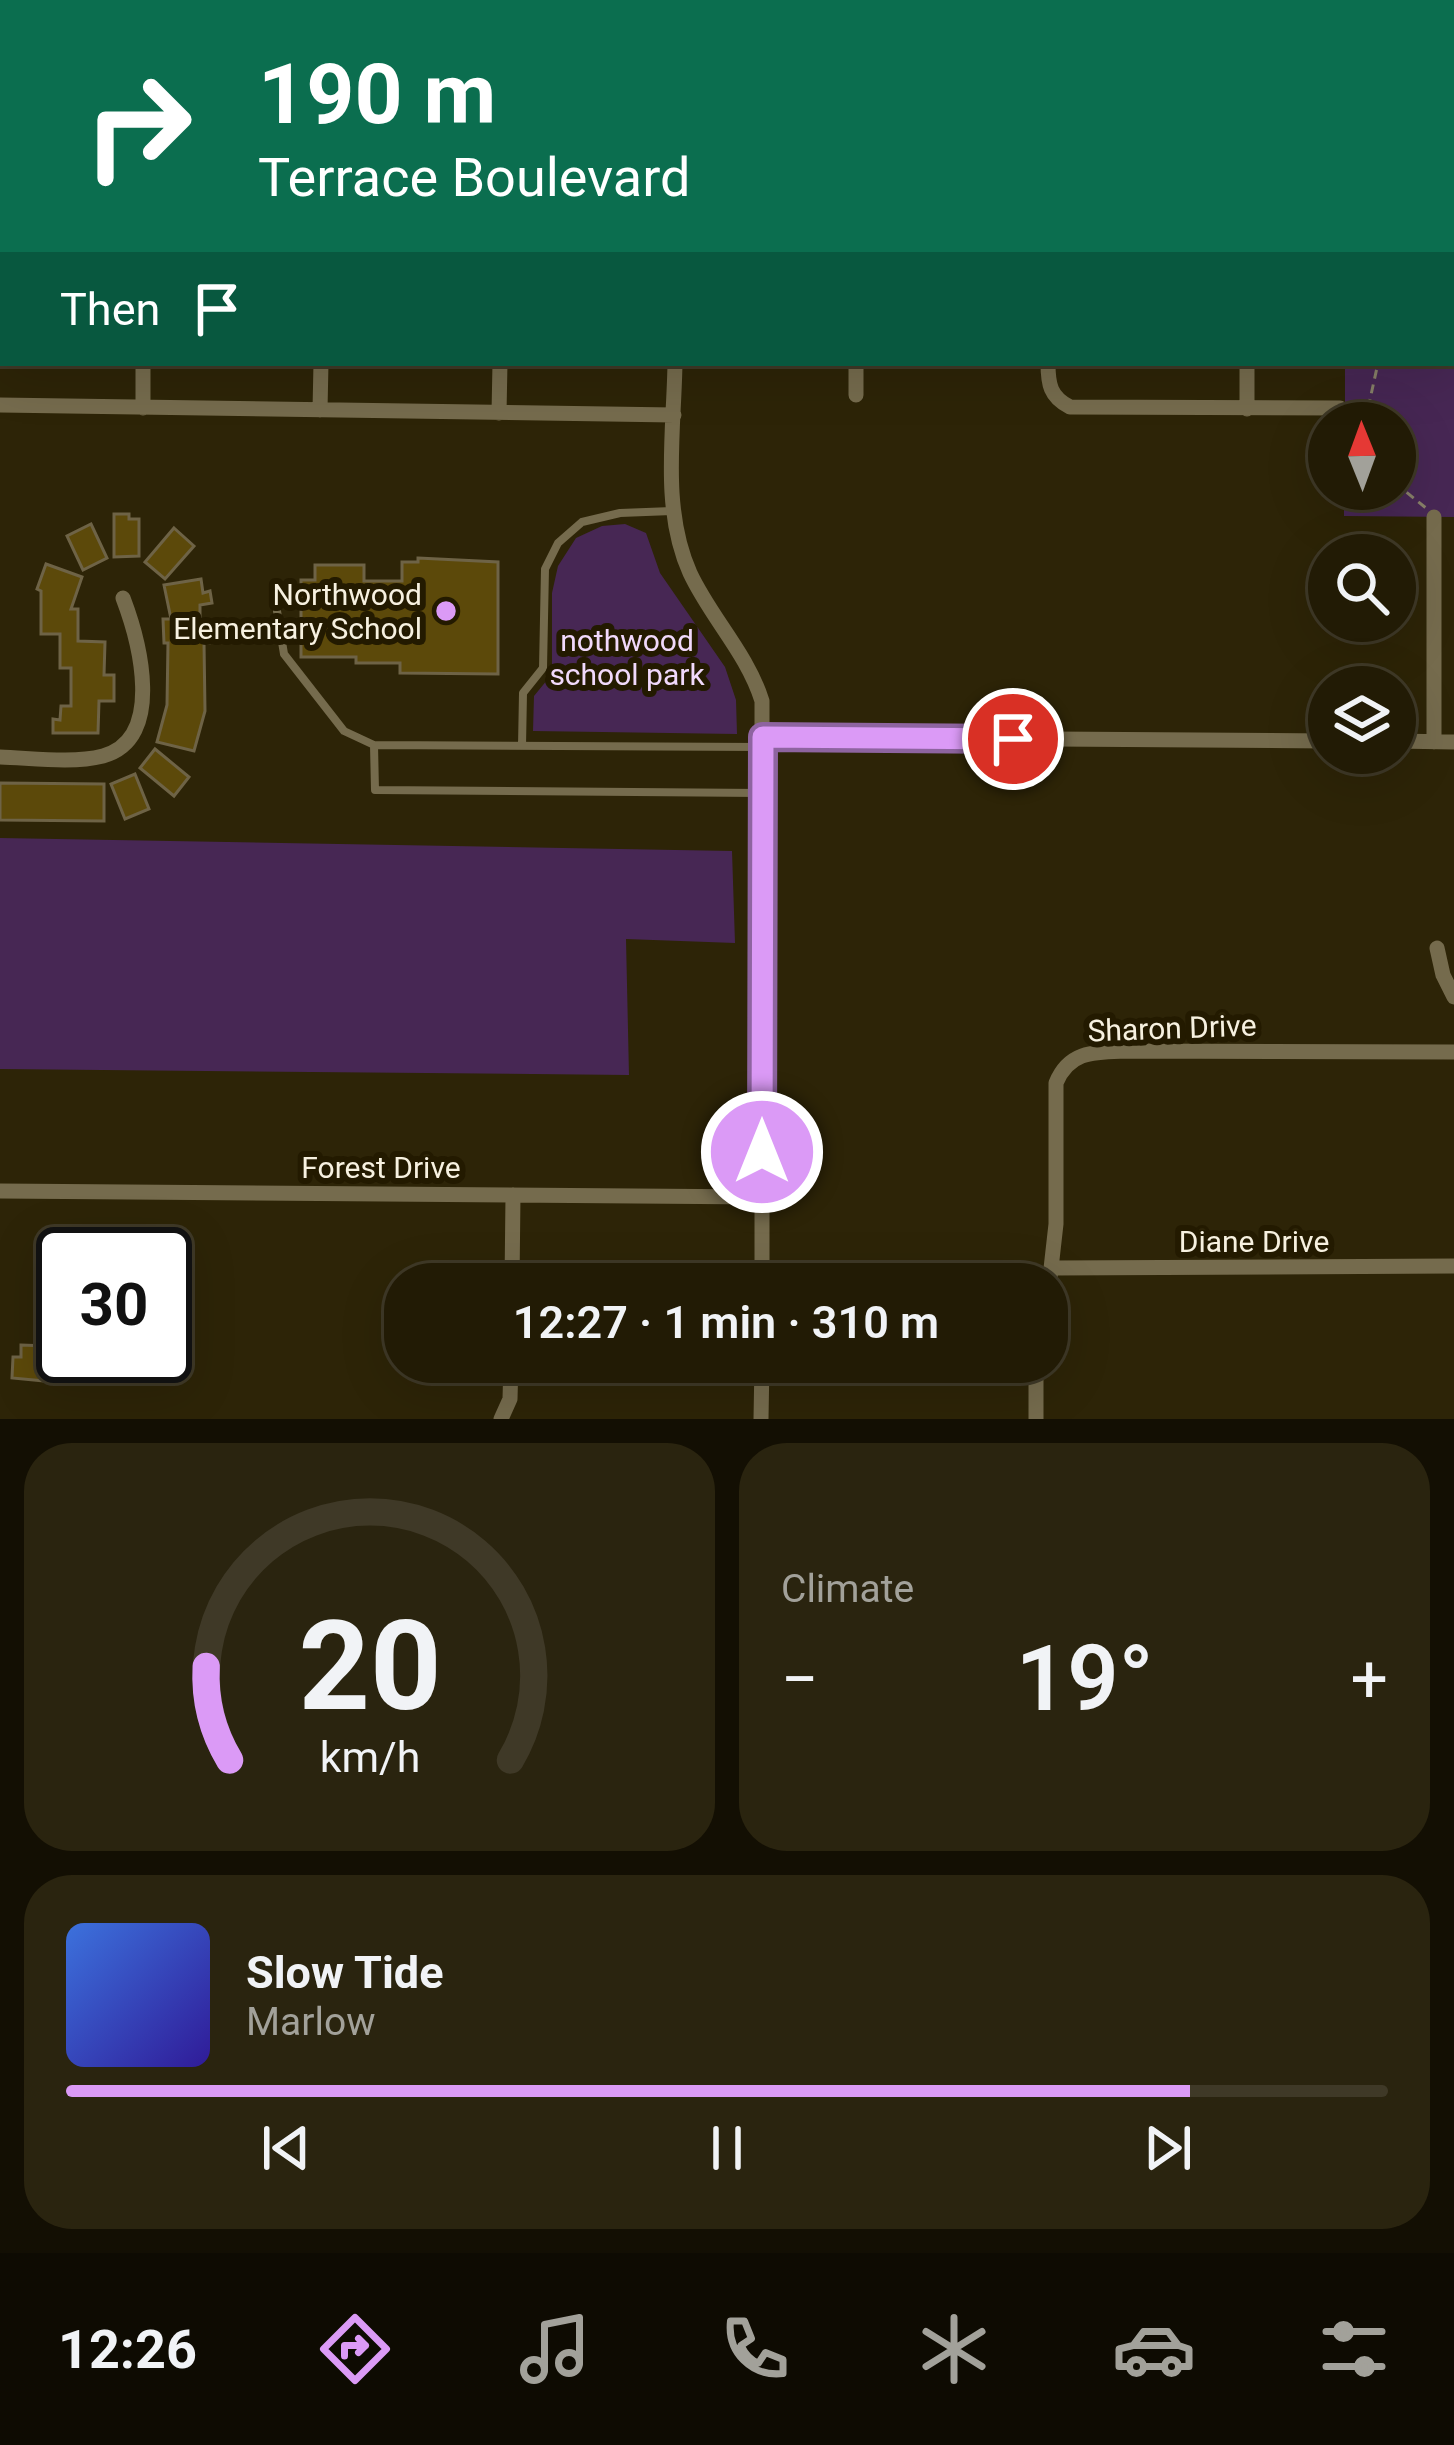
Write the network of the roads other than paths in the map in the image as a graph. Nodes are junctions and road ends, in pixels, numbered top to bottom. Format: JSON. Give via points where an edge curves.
{"nodes":[{"id":1,"x":143,"y":366,"type":"edge"},
{"id":2,"x":321,"y":366,"type":"edge"},
{"id":3,"x":500,"y":366,"type":"edge"},
{"id":4,"x":675,"y":366,"type":"edge"},
{"id":5,"x":856,"y":366,"type":"edge"},
{"id":6,"x":1048,"y":366,"type":"edge"},
{"id":7,"x":1247,"y":366,"type":"edge"},
{"id":8,"x":856,"y":395,"type":"dead end"},
{"id":9,"x":0,"y":405,"type":"edge"},
{"id":10,"x":143,"y":408,"type":"junction"},
{"id":11,"x":1308,"y":409,"type":"edge"},
{"id":12,"x":320,"y":410,"type":"junction"},
{"id":13,"x":1247,"y":410,"type":"junction"},
{"id":14,"x":499,"y":413,"type":"junction"},
{"id":15,"x":674,"y":415,"type":"junction"},
{"id":16,"x":674,"y":511,"type":"junction"},
{"id":17,"x":1434,"y":517,"type":"road end"},
{"id":18,"x":123,"y":598,"type":"dead end"},
{"id":19,"x":277,"y":611,"type":"dead end"},
{"id":20,"x":1308,"y":741,"type":"edge"},
{"id":21,"x":763,"y":742,"type":"junction"},
{"id":22,"x":1416,"y":742,"type":"edge"},
{"id":23,"x":1434,"y":742,"type":"junction"},
{"id":24,"x":1454,"y":742,"type":"edge"},
{"id":25,"x":374,"y":745,"type":"junction"},
{"id":26,"x":522,"y":746,"type":"junction"},
{"id":27,"x":0,"y":757,"type":"edge"},
{"id":28,"x":763,"y":793,"type":"junction"},
{"id":29,"x":1437,"y":948,"type":"dead end"},
{"id":30,"x":1454,"y":997,"type":"edge"},
{"id":31,"x":1454,"y":1052,"type":"edge"},
{"id":32,"x":0,"y":1191,"type":"edge"},
{"id":33,"x":513,"y":1195,"type":"junction"},
{"id":34,"x":762,"y":1197,"type":"junction"},
{"id":35,"x":512,"y":1263,"type":"edge"},
{"id":36,"x":762,"y":1263,"type":"edge"},
{"id":37,"x":1054,"y":1263,"type":"edge"},
{"id":38,"x":1454,"y":1266,"type":"edge"},
{"id":39,"x":1068,"y":1268,"type":"edge"},
{"id":40,"x":511,"y":1383,"type":"edge"},
{"id":41,"x":762,"y":1383,"type":"edge"},
{"id":42,"x":1036,"y":1383,"type":"edge"},
{"id":43,"x":501,"y":1419,"type":"edge"},
{"id":44,"x":761,"y":1419,"type":"edge"},
{"id":45,"x":1036,"y":1419,"type":"edge"}],
"edges":[{"from":1,"to":10,"type":"street"},
{"from":2,"to":12,"type":"street"},
{"from":3,"to":14,"type":"street"},
{"from":4,"to":15,"type":"street"},
{"from":5,"to":8,"type":"street"},
{"from":6,"to":13,"type":"street","via":[[1048,386],[1070,407]]},
{"from":7,"to":13,"type":"street"},
{"from":9,"to":10,"type":"street"},
{"from":10,"to":12,"type":"street"},
{"from":11,"to":13,"type":"street"},
{"from":12,"to":14,"type":"street"},
{"from":14,"to":15,"type":"street"},
{"from":15,"to":16,"type":"street"},
{"from":16,"to":21,"type":"street","via":[[691,575],[755,677]]},
{"from":16,"to":26,"type":"lane","via":[[582,522],[558,543],[545,569],[543,668],[523,693]]},
{"from":17,"to":23,"type":"street"},
{"from":18,"to":27,"type":"street","via":[[138,639],[142,696],[123,746],[97,758]]},
{"from":19,"to":25,"type":"lane","via":[[284,654],[344,731]]},
{"from":20,"to":21,"type":"street"},
{"from":21,"to":26,"type":"lane"},
{"from":21,"to":28,"type":"street"},
{"from":22,"to":23,"type":"street"},
{"from":23,"to":24,"type":"street"},
{"from":25,"to":26,"type":"lane"},
{"from":25,"to":28,"type":"lane","via":[[375,790]]},
{"from":28,"to":34,"type":"street"},
{"from":29,"to":30,"type":"street"},
{"from":31,"to":37,"type":"street","name":"Sharon Drive","via":[[1078,1055],[1056,1083]]},
{"from":32,"to":33,"type":"street","name":"Forest Drive"},
{"from":33,"to":34,"type":"street","name":"Forest Drive"},
{"from":33,"to":35,"type":"street"},
{"from":34,"to":36,"type":"street"},
{"from":38,"to":39,"type":"street","name":"Diane Drive"},
{"from":40,"to":43,"type":"street"},
{"from":41,"to":44,"type":"street"},
{"from":42,"to":45,"type":"street"}]}
